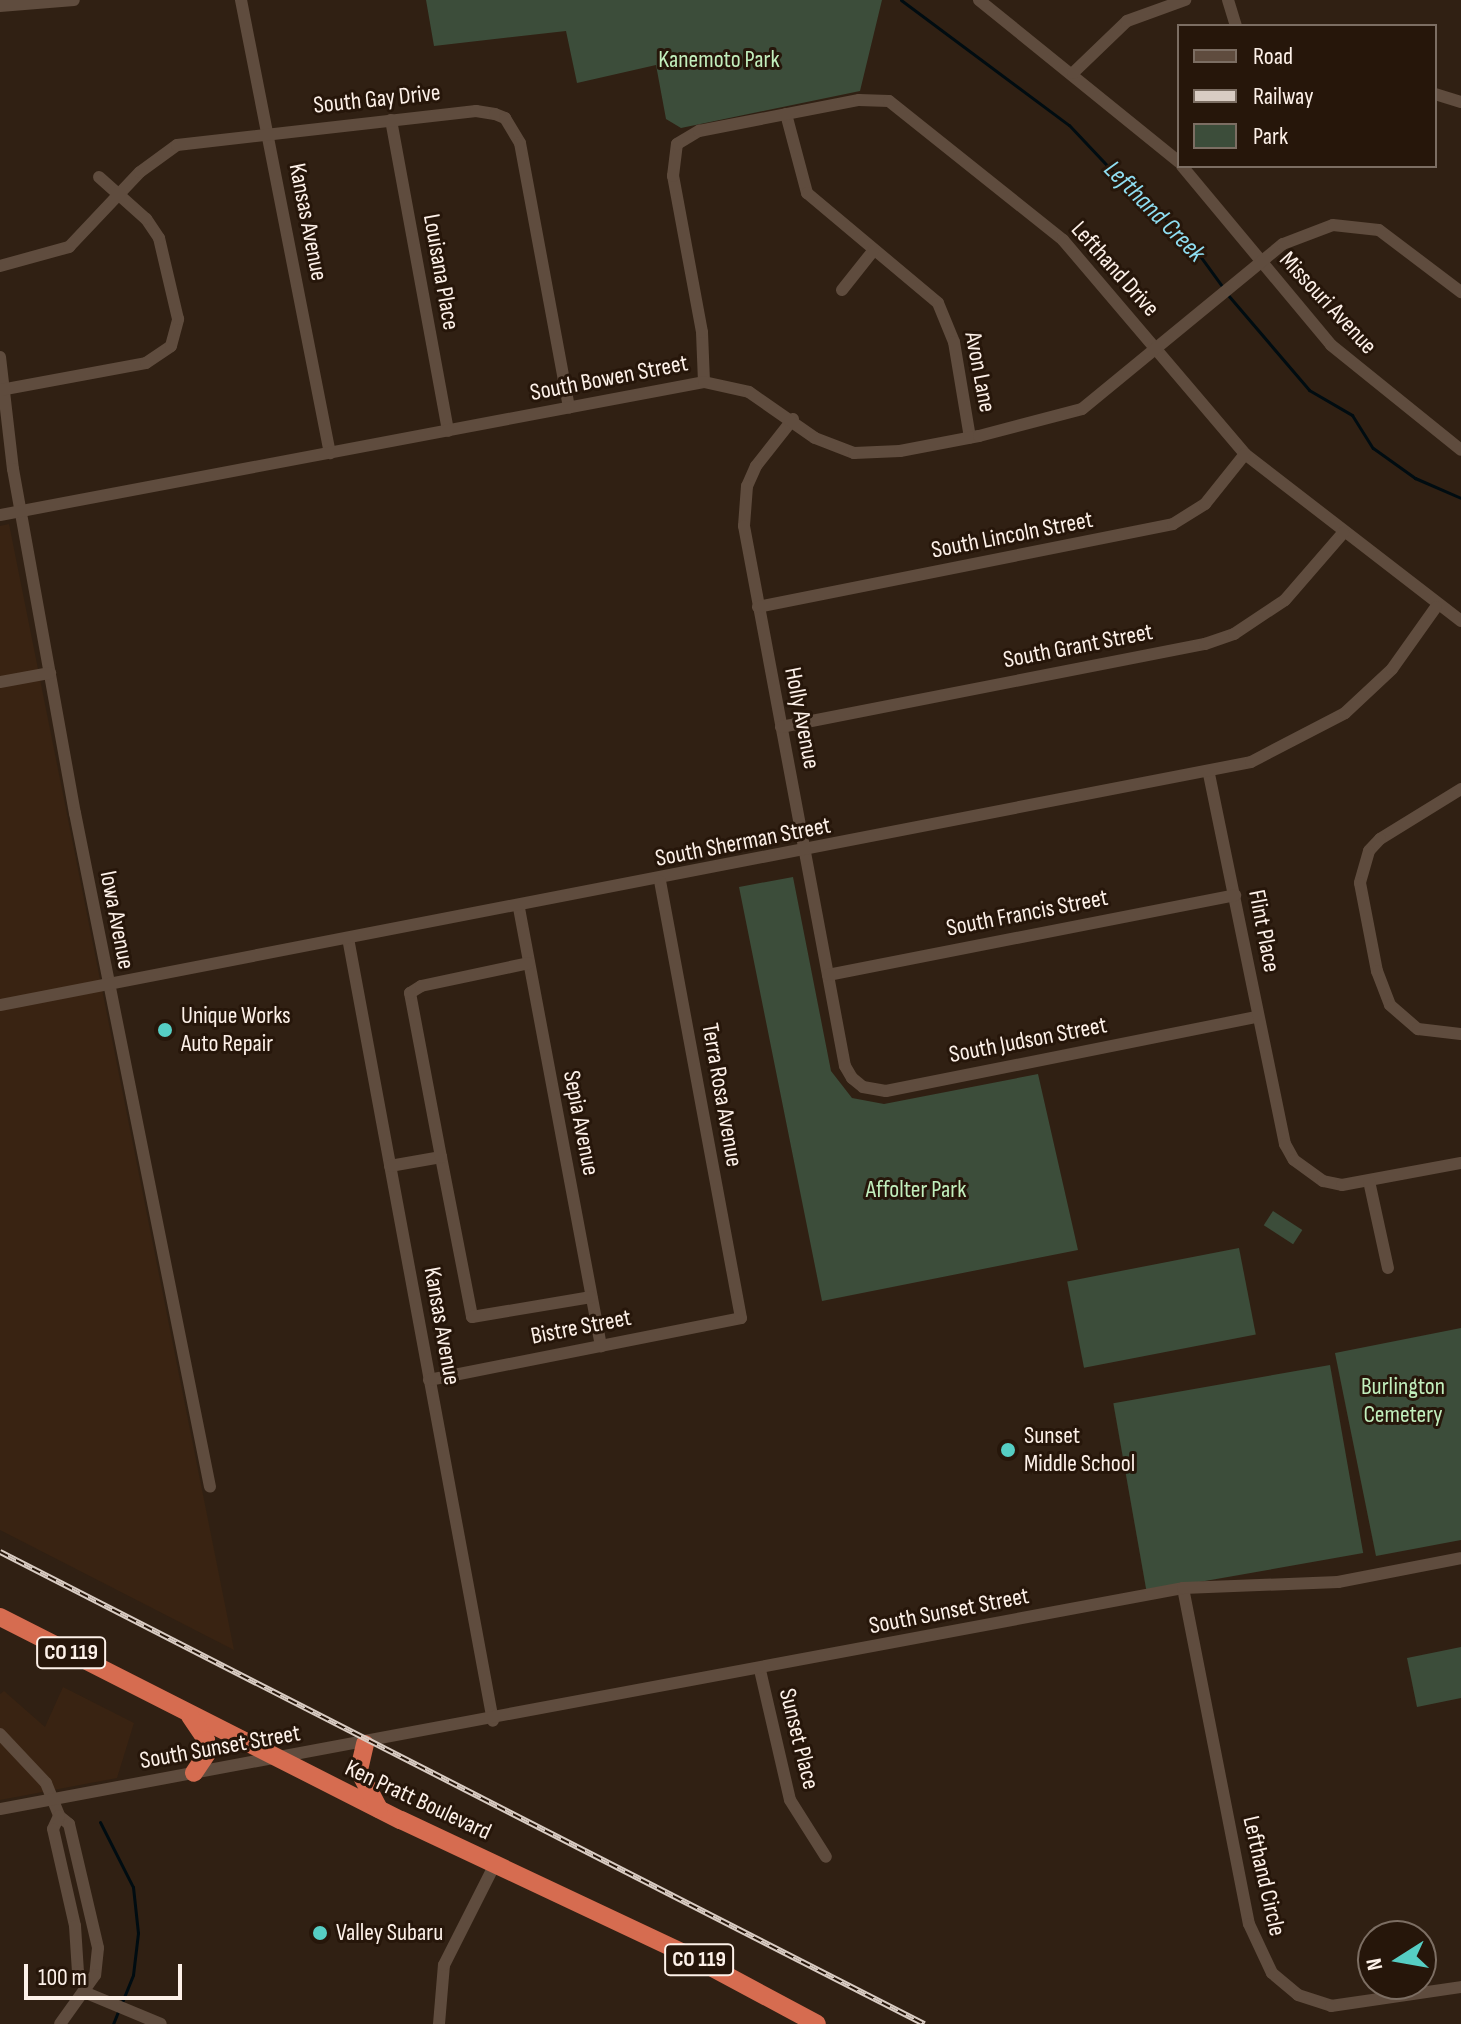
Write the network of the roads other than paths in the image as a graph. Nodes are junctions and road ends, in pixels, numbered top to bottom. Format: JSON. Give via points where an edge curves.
{"nodes":[{"id":1,"x":74,"y":0,"type":"edge"},
{"id":2,"x":241,"y":0,"type":"edge"},
{"id":3,"x":979,"y":0,"type":"edge"},
{"id":4,"x":1185,"y":0,"type":"edge"},
{"id":5,"x":1228,"y":0,"type":"edge"},
{"id":6,"x":0,"y":6,"type":"edge"},
{"id":7,"x":1235,"y":24,"type":"edge"},
{"id":8,"x":1073,"y":73,"type":"junction"},
{"id":9,"x":1437,"y":95,"type":"edge"},
{"id":10,"x":1461,"y":102,"type":"edge"},
{"id":11,"x":786,"y":114,"type":"junction"},
{"id":12,"x":391,"y":120,"type":"junction"},
{"id":13,"x":268,"y":132,"type":"junction"},
{"id":14,"x":1177,"y":161,"type":"edge"},
{"id":15,"x":1184,"y":168,"type":"edge"},
{"id":16,"x":99,"y":177,"type":"dead end"},
{"id":17,"x":119,"y":194,"type":"junction"},
{"id":18,"x":873,"y":251,"type":"junction"},
{"id":19,"x":1261,"y":264,"type":"junction"},
{"id":20,"x":0,"y":266,"type":"edge"},
{"id":21,"x":842,"y":290,"type":"dead end"},
{"id":22,"x":1461,"y":292,"type":"edge"},
{"id":23,"x":1156,"y":349,"type":"junction"},
{"id":24,"x":0,"y":357,"type":"edge"},
{"id":25,"x":704,"y":382,"type":"junction"},
{"id":26,"x":3,"y":390,"type":"edge"},
{"id":27,"x":569,"y":408,"type":"junction"},
{"id":28,"x":793,"y":419,"type":"junction"},
{"id":29,"x":448,"y":431,"type":"junction"},
{"id":30,"x":970,"y":438,"type":"junction"},
{"id":31,"x":1461,"y":450,"type":"edge"},
{"id":32,"x":330,"y":453,"type":"junction"},
{"id":33,"x":1245,"y":454,"type":"junction"},
{"id":34,"x":20,"y":511,"type":"junction"},
{"id":35,"x":0,"y":515,"type":"edge"},
{"id":36,"x":1343,"y":533,"type":"junction"},
{"id":37,"x":758,"y":607,"type":"junction"},
{"id":38,"x":1436,"y":607,"type":"junction"},
{"id":39,"x":1461,"y":621,"type":"edge"},
{"id":40,"x":50,"y":673,"type":"junction"},
{"id":41,"x":0,"y":682,"type":"edge"},
{"id":42,"x":781,"y":727,"type":"junction"},
{"id":43,"x":1209,"y":774,"type":"junction"},
{"id":44,"x":1461,"y":789,"type":"edge"},
{"id":45,"x":804,"y":852,"type":"junction"},
{"id":46,"x":660,"y":881,"type":"junction"},
{"id":47,"x":1235,"y":895,"type":"junction"},
{"id":48,"x":519,"y":908,"type":"junction"},
{"id":49,"x":348,"y":938,"type":"junction"},
{"id":50,"x":529,"y":963,"type":"junction"},
{"id":51,"x":828,"y":975,"type":"junction"},
{"id":52,"x":108,"y":985,"type":"junction"},
{"id":53,"x":0,"y":1005,"type":"edge"},
{"id":54,"x":1258,"y":1017,"type":"junction"},
{"id":55,"x":1461,"y":1034,"type":"edge"},
{"id":56,"x":839,"y":1038,"type":"joint"},
{"id":57,"x":441,"y":1157,"type":"junction"},
{"id":58,"x":1461,"y":1163,"type":"edge"},
{"id":59,"x":390,"y":1166,"type":"junction"},
{"id":60,"x":1369,"y":1181,"type":"junction"},
{"id":61,"x":1388,"y":1268,"type":"dead end"},
{"id":62,"x":591,"y":1297,"type":"junction"},
{"id":63,"x":741,"y":1318,"type":"joint"},
{"id":64,"x":601,"y":1346,"type":"junction"},
{"id":65,"x":429,"y":1380,"type":"junction"},
{"id":66,"x":210,"y":1487,"type":"dead end"},
{"id":67,"x":1461,"y":1558,"type":"edge"},
{"id":68,"x":1183,"y":1588,"type":"junction"},
{"id":69,"x":0,"y":1617,"type":"edge"},
{"id":70,"x":760,"y":1670,"type":"junction"},
{"id":71,"x":186,"y":1711,"type":"junction"},
{"id":72,"x":493,"y":1721,"type":"junction"},
{"id":73,"x":448,"y":1729,"type":"junction"},
{"id":74,"x":0,"y":1734,"type":"edge"},
{"id":75,"x":390,"y":1739,"type":"dead end"},
{"id":76,"x":365,"y":1744,"type":"junction"},
{"id":77,"x":277,"y":1758,"type":"junction"},
{"id":78,"x":194,"y":1773,"type":"junction"},
{"id":79,"x":55,"y":1799,"type":"junction"},
{"id":80,"x":0,"y":1809,"type":"edge"},
{"id":81,"x":379,"y":1809,"type":"junction"},
{"id":82,"x":59,"y":1816,"type":"junction"},
{"id":83,"x":826,"y":1857,"type":"dead end"},
{"id":84,"x":496,"y":1862,"type":"junction"},
{"id":85,"x":84,"y":1987,"type":"junction"},
{"id":86,"x":1461,"y":1987,"type":"edge"},
{"id":87,"x":60,"y":2024,"type":"edge"},
{"id":88,"x":161,"y":2024,"type":"edge"},
{"id":89,"x":439,"y":2024,"type":"edge"},
{"id":90,"x":817,"y":2024,"type":"edge"}],
"edges":[{"from":1,"to":6,"type":"street"},
{"from":2,"to":13,"type":"street","name":"Kansas Avenue"},
{"from":3,"to":8,"type":"street","name":"Missouri Avenue"},
{"from":4,"to":8,"type":"street","via":[[1127,21]]},
{"from":5,"to":7,"type":"street"},
{"from":8,"to":14,"type":"street","name":"Missouri Avenue"},
{"from":9,"to":10,"type":"street"},
{"from":11,"to":18,"type":"street","name":"Avon Lane","via":[[807,193]]},
{"from":11,"to":23,"type":"street","name":"Lefthand Drive","via":[[872,98],[889,101],[1063,240]]},
{"from":11,"to":25,"type":"street","name":"Lefthand Drive","via":[[699,131],[677,144],[673,176],[702,332]]},
{"from":12,"to":13,"type":"street","name":"South Gay Drive"},
{"from":12,"to":27,"type":"street","name":"South Gay Drive","via":[[476,111],[505,118],[515,131]]},
{"from":12,"to":29,"type":"street","name":"Louisana Place"},
{"from":13,"to":17,"type":"street","name":"South Gay Drive","via":[[177,145]]},
{"from":13,"to":32,"type":"street","name":"Kansas Avenue"},
{"from":15,"to":19,"type":"street","name":"Missouri Avenue"},
{"from":16,"to":17,"type":"street"},
{"from":17,"to":20,"type":"street","name":"South Gay Drive","via":[[69,247]]},
{"from":17,"to":26,"type":"street","via":[[146,219],[167,259],[178,319],[171,346],[146,363]]},
{"from":18,"to":21,"type":"street"},
{"from":18,"to":30,"type":"street","name":"Avon Lane","via":[[938,303],[947,318]]},
{"from":19,"to":22,"type":"street","name":"South Bowen Street","via":[[1306,233],[1354,224],[1379,230]]},
{"from":19,"to":23,"type":"street","name":"South Bowen Street"},
{"from":19,"to":31,"type":"street","name":"Missouri Avenue","via":[[1331,345]]},
{"from":23,"to":30,"type":"street","name":"South Bowen Street","via":[[1082,409]]},
{"from":23,"to":33,"type":"street","name":"Lefthand Drive"},
{"from":24,"to":26,"type":"street","name":"Iowa Avenue"},
{"from":25,"to":27,"type":"street","name":"South Bowen Street"},
{"from":25,"to":28,"type":"street","name":"South Bowen Street","via":[[749,392]]},
{"from":26,"to":34,"type":"street","name":"Iowa Avenue"},
{"from":27,"to":29,"type":"street","name":"South Bowen Street"},
{"from":28,"to":30,"type":"street","name":"South Bowen Street","via":[[815,438],[854,453]]},
{"from":28,"to":37,"type":"street","name":"Holly Avenue","via":[[756,466],[743,507]]},
{"from":29,"to":32,"type":"street","name":"South Bowen Street"},
{"from":32,"to":34,"type":"street","name":"South Bowen Street"},
{"from":33,"to":36,"type":"street","name":"Lefthand Drive"},
{"from":33,"to":37,"type":"street","name":"South Lincoln Street","via":[[1205,504],[1173,524]]},
{"from":34,"to":35,"type":"street","name":"South Bowen Street"},
{"from":34,"to":40,"type":"street","name":"Iowa Avenue"},
{"from":36,"to":38,"type":"street","name":"Lefthand Drive"},
{"from":36,"to":42,"type":"street","name":"South Grant Street","via":[[1285,600],[1234,634]]},
{"from":37,"to":42,"type":"street","name":"Holly Avenue"},
{"from":38,"to":39,"type":"street","name":"Lefthand Drive"},
{"from":38,"to":43,"type":"street","name":"South Sherman Street","via":[[1392,669],[1345,713],[1289,747]]},
{"from":40,"to":41,"type":"street"},
{"from":40,"to":52,"type":"street","name":"Iowa Avenue"},
{"from":42,"to":45,"type":"street","name":"Holly Avenue"},
{"from":43,"to":45,"type":"street","name":"South Sherman Street"},
{"from":43,"to":47,"type":"street","name":"Flint Place"},
{"from":44,"to":55,"type":"street","via":[[1380,839],[1365,859],[1360,883],[1386,1000],[1418,1029]]},
{"from":45,"to":46,"type":"street","name":"South Sherman Street"},
{"from":45,"to":51,"type":"street","name":"Holly Avenue"},
{"from":46,"to":48,"type":"street","name":"South Sherman Street"},
{"from":46,"to":63,"type":"street","name":"Terra Rosa Avenue"},
{"from":47,"to":51,"type":"street","name":"South Francis Street"},
{"from":47,"to":54,"type":"street","name":"Flint Place"},
{"from":48,"to":49,"type":"street","name":"South Sherman Street"},
{"from":48,"to":50,"type":"street","name":"Sepia Avenue"},
{"from":49,"to":52,"type":"street","name":"South Sherman Street"},
{"from":49,"to":59,"type":"street","name":"Kansas Avenue"},
{"from":50,"to":57,"type":"street","via":[[421,986],[410,993]]},
{"from":50,"to":62,"type":"street","name":"Sepia Avenue"},
{"from":51,"to":56,"type":"street","name":"Holly Avenue"},
{"from":52,"to":53,"type":"street","name":"South Sherman Street"},
{"from":52,"to":66,"type":"street","name":"Iowa Avenue"},
{"from":54,"to":56,"type":"street","name":"South Judson Street","via":[[886,1091],[863,1087],[852,1078]]},
{"from":54,"to":60,"type":"street","name":"Flint Place","via":[[1285,1144],[1307,1173],[1342,1185]]},
{"from":57,"to":59,"type":"street"},
{"from":57,"to":62,"type":"street","via":[[472,1317]]},
{"from":58,"to":60,"type":"street","name":"Flint Place"},
{"from":59,"to":65,"type":"street","name":"Kansas Avenue"},
{"from":60,"to":61,"type":"street"},
{"from":62,"to":64,"type":"street","name":"Sepia Avenue"},
{"from":63,"to":64,"type":"street","name":"Bistre Street"},
{"from":64,"to":65,"type":"street","name":"Bistre Street"},
{"from":65,"to":72,"type":"street","name":"Kansas Avenue"},
{"from":67,"to":68,"type":"street","name":"South Sunset Street","via":[[1338,1582]]},
{"from":68,"to":70,"type":"street","name":"South Sunset Street"},
{"from":68,"to":86,"type":"street","name":"Lefthand Circle","via":[[1249,1924],[1272,1973],[1298,1995],[1331,2006]]},
{"from":69,"to":71,"type":"highway","name":"Ken Pratt Boulevard","number":"CO 119"},
{"from":70,"to":72,"type":"street","name":"South Sunset Street"},
{"from":70,"to":83,"type":"street","name":"Sunset Place","via":[[790,1800]]},
{"from":71,"to":77,"type":"highway","name":"Ken Pratt Boulevard","number":"CO 119"},
{"from":71,"to":78,"type":"highway","via":[[206,1740],[205,1762]]},
{"from":72,"to":73,"type":"street","name":"South Sunset Street"},
{"from":73,"to":75,"type":"street","name":"South Sunset Street"},
{"from":73,"to":76,"type":"street","name":"South Sunset Street"},
{"from":74,"to":79,"type":"street"},
{"from":76,"to":77,"type":"street","name":"South Sunset Street"},
{"from":76,"to":81,"type":"highway","via":[[359,1771]]},
{"from":77,"to":78,"type":"street","name":"South Sunset Street"},
{"from":77,"to":81,"type":"highway","name":"Ken Pratt Boulevard","number":"CO 119"},
{"from":78,"to":79,"type":"street","name":"South Sunset Street"},
{"from":79,"to":80,"type":"street","name":"South Sunset Street"},
{"from":79,"to":82,"type":"street"},
{"from":81,"to":84,"type":"highway","name":"Ken Pratt Boulevard","number":"CO 119"},
{"from":82,"to":85,"type":"street","via":[[53,1829]]},
{"from":82,"to":85,"type":"street","via":[[74,1838],[98,1948],[95,1975]]},
{"from":84,"to":89,"type":"street","via":[[444,1965]]},
{"from":84,"to":90,"type":"highway","name":"Ken Pratt Boulevard","number":"CO 119"},
{"from":85,"to":87,"type":"street"},
{"from":85,"to":88,"type":"street"}]}
